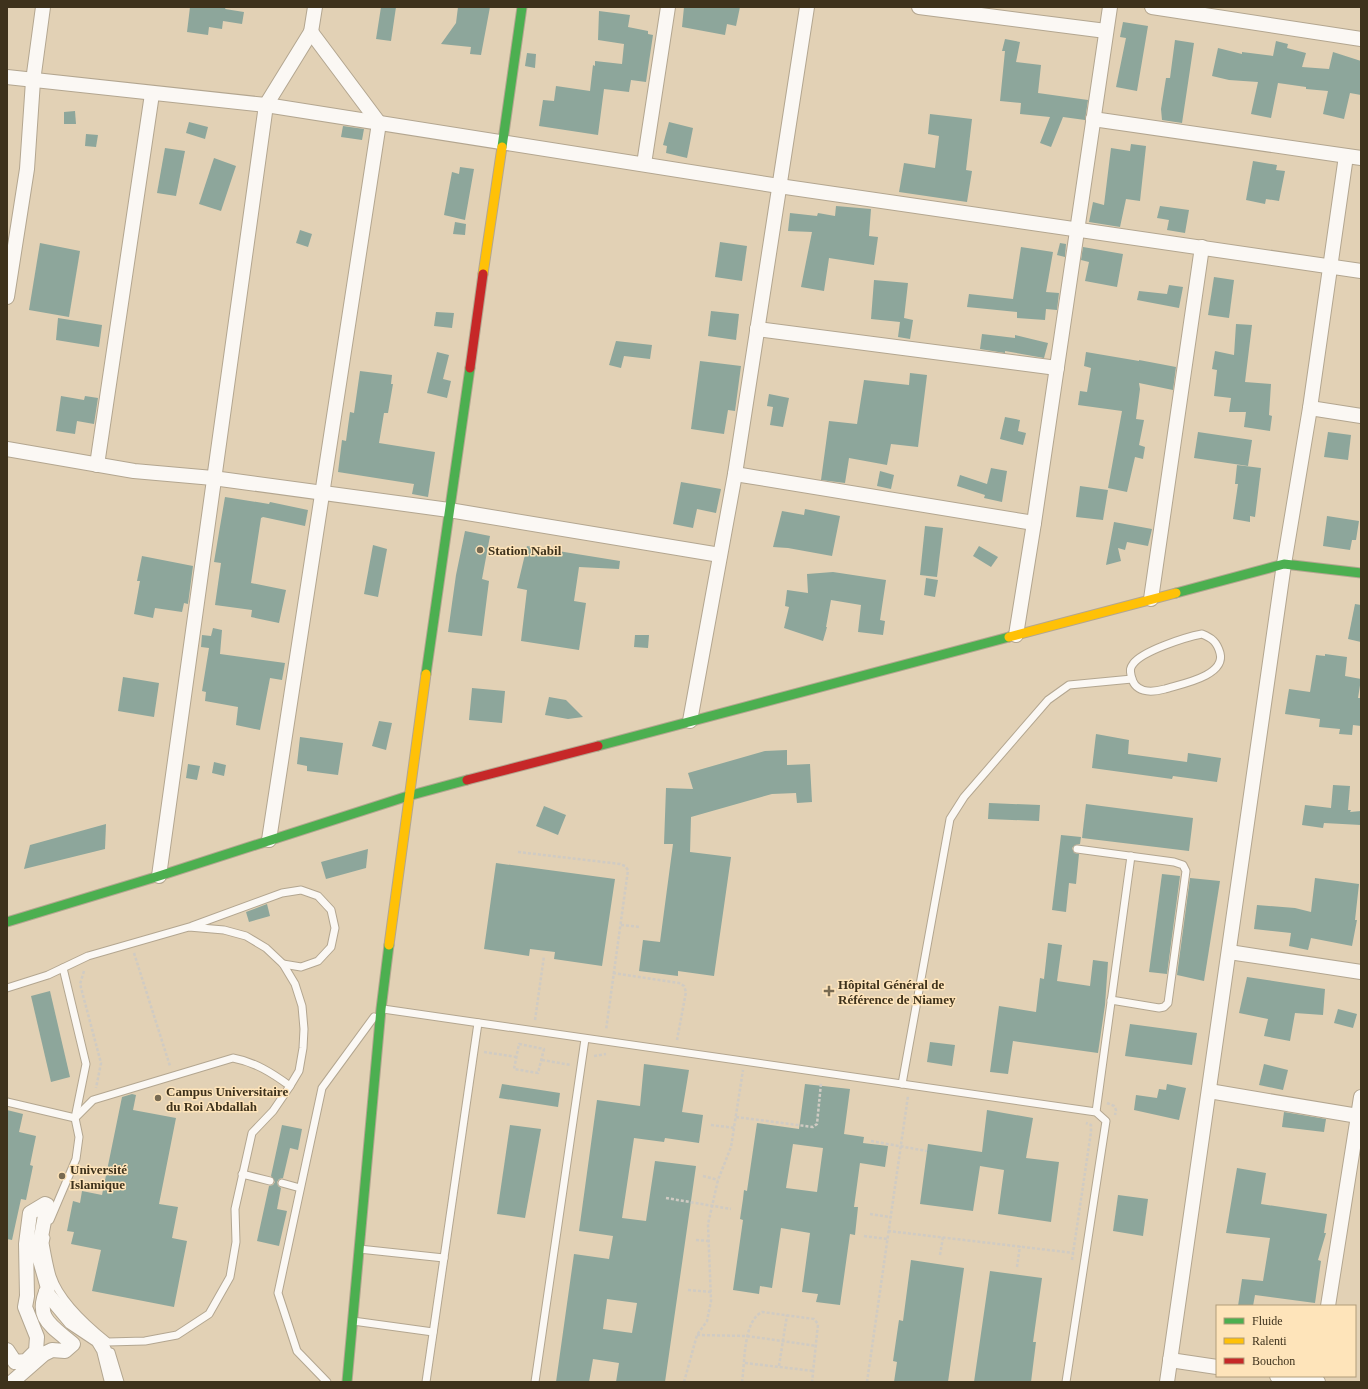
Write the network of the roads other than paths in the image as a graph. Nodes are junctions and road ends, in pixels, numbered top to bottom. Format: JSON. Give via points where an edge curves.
{"nodes":[{"id":1,"x":43,"y":7,"type":"edge"},
{"id":2,"x":315,"y":7,"type":"edge"},
{"id":3,"x":522,"y":7,"type":"edge"},
{"id":4,"x":668,"y":7,"type":"edge"},
{"id":5,"x":807,"y":7,"type":"edge"},
{"id":6,"x":919,"y":7,"type":"edge"},
{"id":7,"x":1110,"y":7,"type":"edge"},
{"id":8,"x":1152,"y":7,"type":"edge"},
{"id":9,"x":1106,"y":31,"type":"junction"},
{"id":10,"x":311,"y":32,"type":"junction"},
{"id":11,"x":1361,"y":39,"type":"edge"},
{"id":12,"x":7,"y":77,"type":"edge"},
{"id":13,"x":33,"y":81,"type":"junction"},
{"id":14,"x":152,"y":94,"type":"junction"},
{"id":15,"x":266,"y":105,"type":"junction"},
{"id":16,"x":1093,"y":119,"type":"junction"},
{"id":17,"x":379,"y":123,"type":"junction"},
{"id":18,"x":502,"y":142,"type":"junction"},
{"id":19,"x":1346,"y":156,"type":"junction"},
{"id":20,"x":1361,"y":158,"type":"edge"},
{"id":21,"x":644,"y":164,"type":"junction"},
{"id":22,"x":779,"y":186,"type":"junction"},
{"id":23,"x":1077,"y":229,"type":"junction"},
{"id":24,"x":1202,"y":247,"type":"junction"},
{"id":25,"x":1330,"y":266,"type":"junction"},
{"id":26,"x":1361,"y":271,"type":"edge"},
{"id":27,"x":7,"y":297,"type":"edge"},
{"id":28,"x":757,"y":329,"type":"junction"},
{"id":29,"x":1057,"y":368,"type":"junction"},
{"id":30,"x":1310,"y":408,"type":"junction"},
{"id":31,"x":1361,"y":416,"type":"edge"},
{"id":32,"x":7,"y":449,"type":"edge"},
{"id":33,"x":97,"y":465,"type":"junction"},
{"id":34,"x":735,"y":474,"type":"junction"},
{"id":35,"x":213,"y":478,"type":"junction"},
{"id":36,"x":322,"y":493,"type":"junction"},
{"id":37,"x":449,"y":510,"type":"junction"},
{"id":38,"x":1034,"y":523,"type":"junction"},
{"id":39,"x":720,"y":555,"type":"junction"},
{"id":40,"x":1284,"y":564,"type":"junction"},
{"id":41,"x":1361,"y":572,"type":"edge"},
{"id":42,"x":1151,"y":600,"type":"junction"},
{"id":43,"x":1016,"y":635,"type":"junction"},
{"id":44,"x":1132,"y":679,"type":"junction"},
{"id":45,"x":690,"y":721,"type":"junction"},
{"id":46,"x":408,"y":796,"type":"junction"},
{"id":47,"x":269,"y":840,"type":"junction"},
{"id":48,"x":1077,"y":850,"type":"dead end"},
{"id":49,"x":1131,"y":856,"type":"junction"},
{"id":50,"x":159,"y":876,"type":"junction"},
{"id":51,"x":7,"y":922,"type":"edge"},
{"id":52,"x":189,"y":927,"type":"junction"},
{"id":53,"x":1229,"y":952,"type":"junction"},
{"id":54,"x":283,"y":964,"type":"junction"},
{"id":55,"x":63,"y":968,"type":"junction"},
{"id":56,"x":1361,"y":972,"type":"edge"},
{"id":57,"x":7,"y":988,"type":"edge"},
{"id":58,"x":1111,"y":1000,"type":"junction"},
{"id":59,"x":381,"y":1009,"type":"junction"},
{"id":60,"x":478,"y":1023,"type":"junction"},
{"id":61,"x":584,"y":1038,"type":"junction"},
{"id":62,"x":906,"y":1085,"type":"junction"},
{"id":63,"x":290,"y":1086,"type":"junction"},
{"id":64,"x":1209,"y":1091,"type":"junction"},
{"id":65,"x":1361,"y":1097,"type":"edge"},
{"id":66,"x":7,"y":1102,"type":"edge"},
{"id":67,"x":1096,"y":1112,"type":"junction"},
{"id":68,"x":1358,"y":1116,"type":"junction"},
{"id":69,"x":75,"y":1118,"type":"junction"},
{"id":70,"x":242,"y":1174,"type":"junction"},
{"id":71,"x":270,"y":1180,"type":"dead end"},
{"id":72,"x":282,"y":1183,"type":"dead end"},
{"id":73,"x":300,"y":1188,"type":"junction"},
{"id":74,"x":359,"y":1249,"type":"junction"},
{"id":75,"x":444,"y":1258,"type":"junction"},
{"id":76,"x":46,"y":1292,"type":"junction"},
{"id":77,"x":1328,"y":1305,"type":"edge"},
{"id":78,"x":353,"y":1321,"type":"junction"},
{"id":79,"x":433,"y":1332,"type":"junction"},
{"id":80,"x":108,"y":1342,"type":"junction"},
{"id":81,"x":7,"y":1350,"type":"edge"},
{"id":82,"x":1170,"y":1360,"type":"junction"},
{"id":83,"x":1216,"y":1367,"type":"edge"},
{"id":84,"x":1284,"y":1377,"type":"edge"},
{"id":85,"x":12,"y":1382,"type":"edge"},
{"id":86,"x":112,"y":1382,"type":"edge"},
{"id":87,"x":120,"y":1382,"type":"edge"},
{"id":88,"x":327,"y":1382,"type":"edge"},
{"id":89,"x":347,"y":1382,"type":"edge"},
{"id":90,"x":426,"y":1382,"type":"edge"},
{"id":91,"x":535,"y":1382,"type":"edge"},
{"id":92,"x":1066,"y":1382,"type":"edge"},
{"id":93,"x":1167,"y":1382,"type":"edge"},
{"id":94,"x":1316,"y":1382,"type":"edge"}],
"edges":[{"from":1,"to":13,"type":"street"},
{"from":2,"to":10,"type":"street"},
{"from":3,"to":18,"type":"street"},
{"from":4,"to":21,"type":"street"},
{"from":5,"to":22,"type":"street"},
{"from":6,"to":9,"type":"street"},
{"from":7,"to":9,"type":"street"},
{"from":8,"to":11,"type":"street"},
{"from":9,"to":16,"type":"street"},
{"from":10,"to":15,"type":"street"},
{"from":10,"to":17,"type":"street"},
{"from":12,"to":13,"type":"street"},
{"from":13,"to":14,"type":"street"},
{"from":13,"to":27,"type":"street","via":[[27,169]]},
{"from":14,"to":15,"type":"street"},
{"from":14,"to":33,"type":"street"},
{"from":15,"to":17,"type":"street"},
{"from":15,"to":35,"type":"street"},
{"from":16,"to":19,"type":"street"},
{"from":16,"to":23,"type":"street"},
{"from":17,"to":18,"type":"street"},
{"from":17,"to":36,"type":"street"},
{"from":18,"to":21,"type":"street"},
{"from":18,"to":37,"type":"street"},
{"from":19,"to":20,"type":"street"},
{"from":19,"to":25,"type":"street"},
{"from":21,"to":22,"type":"street"},
{"from":22,"to":23,"type":"street"},
{"from":22,"to":28,"type":"street"},
{"from":23,"to":24,"type":"street"},
{"from":23,"to":29,"type":"street"},
{"from":24,"to":25,"type":"street"},
{"from":24,"to":42,"type":"street"},
{"from":25,"to":26,"type":"street"},
{"from":25,"to":30,"type":"street"},
{"from":28,"to":29,"type":"street"},
{"from":28,"to":34,"type":"street"},
{"from":29,"to":38,"type":"street"},
{"from":30,"to":31,"type":"street"},
{"from":30,"to":40,"type":"street"},
{"from":32,"to":33,"type":"street"},
{"from":33,"to":35,"type":"street"},
{"from":34,"to":38,"type":"street"},
{"from":34,"to":39,"type":"street"},
{"from":35,"to":36,"type":"street"},
{"from":35,"to":50,"type":"street"},
{"from":36,"to":37,"type":"street"},
{"from":36,"to":47,"type":"street"},
{"from":37,"to":39,"type":"street"},
{"from":37,"to":46,"type":"street"},
{"from":38,"to":43,"type":"street"},
{"from":39,"to":45,"type":"street"},
{"from":40,"to":41,"type":"street"},
{"from":40,"to":42,"type":"street"},
{"from":40,"to":53,"type":"street"},
{"from":42,"to":43,"type":"street"},
{"from":43,"to":45,"type":"street"},
{"from":44,"to":44,"type":"lane","via":[[1130,668],[1133,662],[1190,636],[1202,634],[1209,637],[1219,648],[1219,665],[1207,675],[1155,691],[1139,689]]},
{"from":44,"to":62,"type":"lane","via":[[1069,685],[1048,700],[964,797],[950,819]]},
{"from":45,"to":46,"type":"street"},
{"from":46,"to":47,"type":"street"},
{"from":46,"to":59,"type":"street"},
{"from":47,"to":50,"type":"street"},
{"from":48,"to":49,"type":"lane"},
{"from":49,"to":58,"type":"lane"},
{"from":49,"to":58,"type":"lane","via":[[1174,862],[1183,865],[1186,871],[1168,1003],[1159,1008]]},
{"from":50,"to":51,"type":"street"},
{"from":52,"to":54,"type":"lane","via":[[224,930],[246,936],[266,948]]},
{"from":52,"to":54,"type":"lane","via":[[282,893],[301,890],[318,896],[331,910],[336,928],[331,947],[318,961],[307,965],[301,967]]},
{"from":52,"to":55,"type":"lane","via":[[88,956]]},
{"from":53,"to":56,"type":"street"},
{"from":53,"to":64,"type":"street"},
{"from":54,"to":63,"type":"lane","via":[[302,1006],[304,1029],[298,1071]]},
{"from":55,"to":57,"type":"lane","via":[[48,976]]},
{"from":55,"to":69,"type":"lane","via":[[86,1064]]},
{"from":58,"to":67,"type":"lane"},
{"from":59,"to":60,"type":"lane"},
{"from":59,"to":73,"type":"lane","via":[[322,1088]]},
{"from":59,"to":74,"type":"street"},
{"from":60,"to":61,"type":"lane"},
{"from":60,"to":75,"type":"lane"},
{"from":61,"to":62,"type":"lane"},
{"from":61,"to":91,"type":"lane"},
{"from":62,"to":67,"type":"lane"},
{"from":63,"to":69,"type":"lane","via":[[268,1070],[233,1058],[94,1100]]},
{"from":63,"to":70,"type":"lane","via":[[273,1111],[252,1133]]},
{"from":64,"to":68,"type":"street"},
{"from":64,"to":82,"type":"street"},
{"from":65,"to":68,"type":"street"},
{"from":66,"to":69,"type":"lane"},
{"from":67,"to":92,"type":"lane","via":[[1106,1121]]},
{"from":68,"to":77,"type":"street"},
{"from":69,"to":80,"type":"lane","via":[[79,1136],[76,1159],[50,1218],[45,1243],[52,1278],[70,1306]]},
{"from":70,"to":71,"type":"lane"},
{"from":70,"to":80,"type":"lane","via":[[234,1209],[236,1242],[230,1277],[209,1314],[177,1335]]},
{"from":72,"to":73,"type":"lane"},
{"from":73,"to":88,"type":"lane","via":[[278,1293],[298,1351]]},
{"from":74,"to":75,"type":"lane"},
{"from":74,"to":78,"type":"street"},
{"from":75,"to":79,"type":"lane"},
{"from":76,"to":81,"type":"street","via":[[48,1288],[38,1253],[47,1205],[45,1204],[30,1213],[26,1244],[25,1307],[37,1337],[36,1351],[26,1361],[15,1362]]},
{"from":76,"to":85,"type":"street","via":[[41,1310],[48,1323],[73,1344],[65,1351],[52,1350],[44,1354]]},
{"from":76,"to":86,"type":"street","via":[[71,1322],[98,1340],[104,1350]]},
{"from":78,"to":79,"type":"lane"},
{"from":78,"to":89,"type":"street"},
{"from":79,"to":90,"type":"lane"},
{"from":80,"to":87,"type":"lane"},
{"from":82,"to":83,"type":"street"},
{"from":82,"to":93,"type":"street"},
{"from":84,"to":94,"type":"street"}]}
